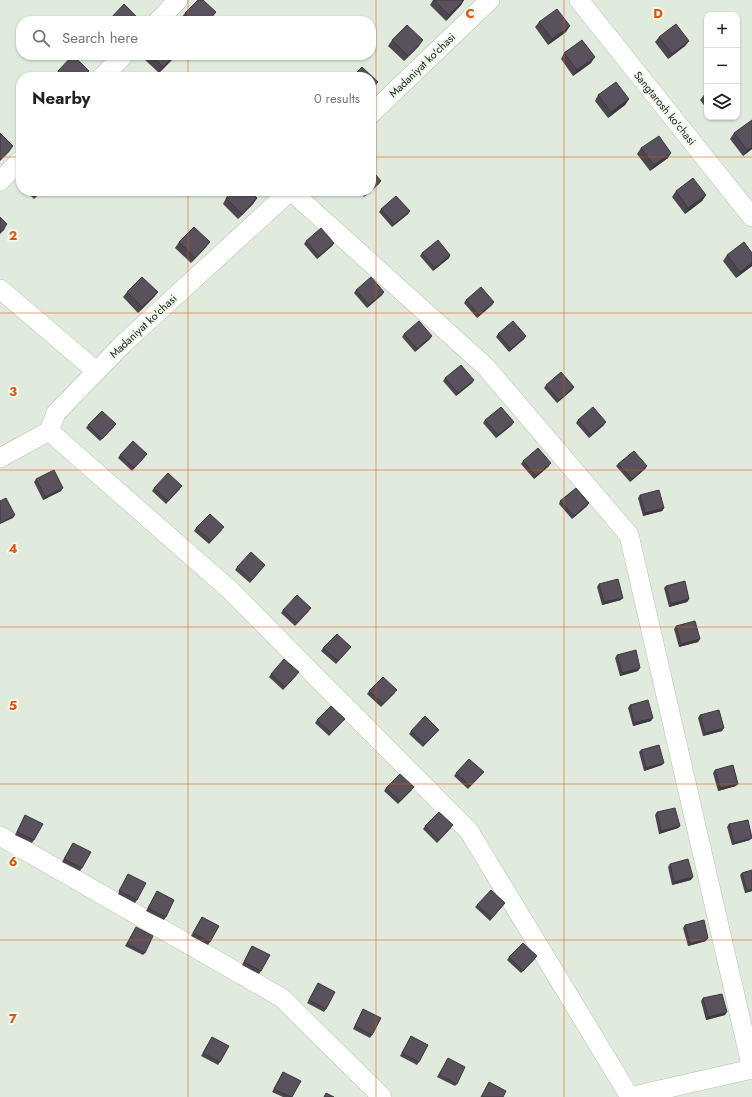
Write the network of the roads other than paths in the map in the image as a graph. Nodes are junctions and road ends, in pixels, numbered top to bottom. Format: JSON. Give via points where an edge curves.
{"nodes":[{"id":1,"x":178,"y":0,"type":"edge"},
{"id":2,"x":490,"y":0,"type":"edge"},
{"id":3,"x":579,"y":0,"type":"edge"},
{"id":4,"x":163,"y":16,"type":"edge"},
{"id":5,"x":119,"y":60,"type":"edge"},
{"id":6,"x":107,"y":72,"type":"edge"},
{"id":7,"x":376,"y":109,"type":"edge"},
{"id":8,"x":16,"y":165,"type":"edge"},
{"id":9,"x":0,"y":181,"type":"edge"},
{"id":10,"x":285,"y":196,"type":"edge"},
{"id":11,"x":296,"y":196,"type":"edge"},
{"id":12,"x":752,"y":217,"type":"edge"},
{"id":13,"x":0,"y":289,"type":"edge"},
{"id":14,"x":96,"y":371,"type":"junction"},
{"id":15,"x":49,"y":431,"type":"junction"},
{"id":16,"x":0,"y":458,"type":"edge"},
{"id":17,"x":0,"y":836,"type":"edge"},
{"id":18,"x":752,"y":1069,"type":"edge"},
{"id":19,"x":382,"y":1097,"type":"edge"},
{"id":20,"x":630,"y":1097,"type":"edge"}],
"edges":[{"from":1,"to":4,"type":"street"},
{"from":2,"to":7,"type":"street","name":"Madaniyat ko'chasi"},
{"from":3,"to":12,"type":"street","name":"Sangtarosh ko'chasi"},
{"from":5,"to":6,"type":"street"},
{"from":8,"to":9,"type":"street"},
{"from":10,"to":14,"type":"street","name":"Madaniyat ko'chasi"},
{"from":11,"to":18,"type":"street","via":[[485,366],[629,535]]},
{"from":13,"to":14,"type":"street"},
{"from":14,"to":15,"type":"street","name":"Madaniyat ko'chasi","via":[[56,413]]},
{"from":15,"to":16,"type":"street"},
{"from":15,"to":20,"type":"street","via":[[230,590],[469,831]]},
{"from":17,"to":19,"type":"street","via":[[282,998]]},
{"from":18,"to":20,"type":"street"}]}
